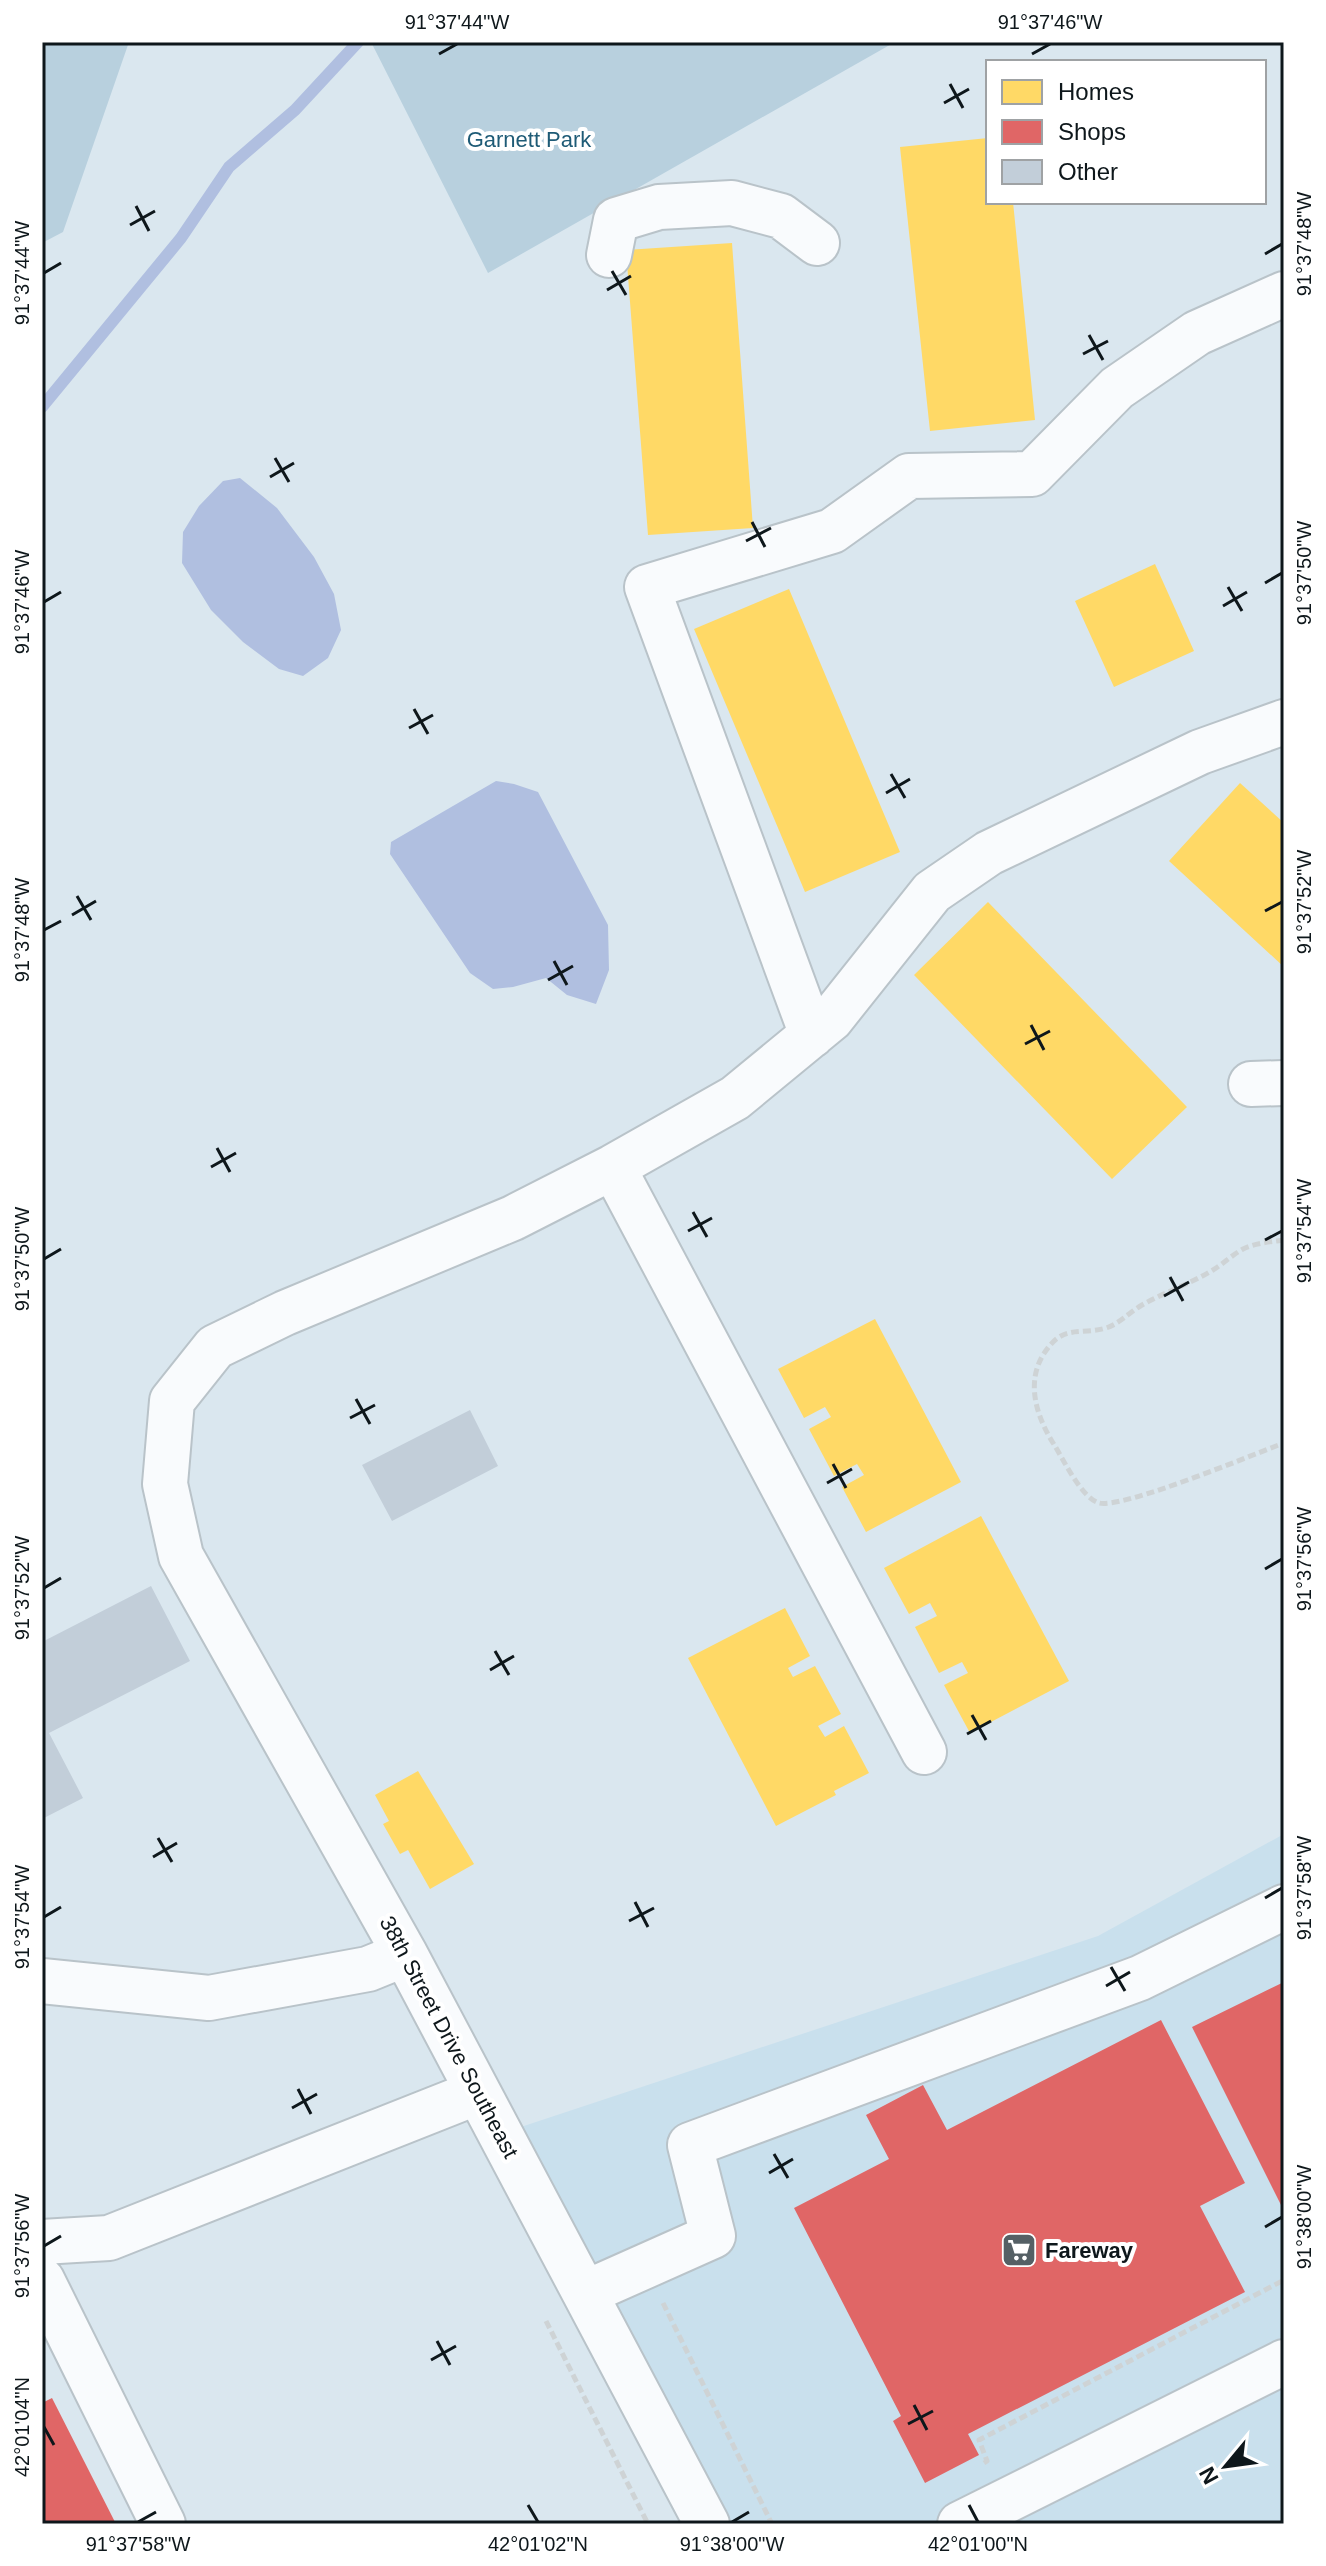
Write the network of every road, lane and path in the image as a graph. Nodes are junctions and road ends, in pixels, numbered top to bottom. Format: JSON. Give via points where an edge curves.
{"nodes":[{"id":1,"x":817,"y":243,"type":"dead end"},
{"id":2,"x":609,"y":255,"type":"dead end"},
{"id":3,"x":1284,"y":294,"type":"edge"},
{"id":4,"x":1284,"y":722,"type":"edge"},
{"id":5,"x":812,"y":1035,"type":"junction"},
{"id":6,"x":613,"y":1167,"type":"junction"},
{"id":7,"x":1284,"y":1240,"type":"edge"},
{"id":8,"x":1284,"y":1443,"type":"edge"},
{"id":9,"x":924,"y":1752,"type":"dead end"},
{"id":10,"x":1284,"y":1907,"type":"edge"},
{"id":11,"x":405,"y":1954,"type":"junction"},
{"id":12,"x":42,"y":1981,"type":"edge"},
{"id":13,"x":478,"y":2092,"type":"junction"},
{"id":14,"x":42,"y":2242,"type":"edge"},
{"id":15,"x":644,"y":2266,"type":"junction"},
{"id":16,"x":42,"y":2280,"type":"edge"},
{"id":17,"x":1284,"y":2280,"type":"edge"},
{"id":18,"x":585,"y":2293,"type":"junction"},
{"id":19,"x":1284,"y":2362,"type":"edge"},
{"id":20,"x":977,"y":2467,"type":"dead end"},
{"id":21,"x":163,"y":2524,"type":"edge"},
{"id":22,"x":707,"y":2524,"type":"edge"},
{"id":23,"x":772,"y":2524,"type":"edge"},
{"id":24,"x":960,"y":2524,"type":"edge"}],
"edges":[{"from":1,"to":2,"type":"street","via":[[781,216],[732,203],[659,207],[616,220]]},
{"from":3,"to":5,"type":"street","via":[[1197,333],[1117,388],[1032,474],[909,476],[832,531],[647,587]]},
{"from":4,"to":5,"type":"street","name":"38th Street Drive Southeast","via":[[1200,752],[989,853],[932,892],[831,1019]]},
{"from":5,"to":6,"type":"street","name":"38th Street Drive Southeast","via":[[735,1098]]},
{"from":6,"to":9,"type":"street"},
{"from":6,"to":11,"type":"street","name":"38th Street Drive Southeast","via":[[513,1218],[215,1347],[172,1401],[165,1484],[181,1556]]},
{"from":7,"to":8,"type":"path","via":[[1241,1250],[1105,1328],[1071,1330],[1043,1354],[1034,1382],[1040,1424],[1084,1492],[1100,1503],[1154,1491]]},
{"from":10,"to":15,"type":"street","via":[[1140,1978],[690,2145],[713,2236]]},
{"from":11,"to":12,"type":"street","via":[[368,1969],[209,1998]]},
{"from":11,"to":13,"type":"street","name":"38th Street Drive Southeast"},
{"from":13,"to":14,"type":"street","via":[[109,2238]]},
{"from":13,"to":18,"type":"street","name":"38th Street Drive Southeast"},
{"from":15,"to":18,"type":"street"},
{"from":15,"to":23,"type":"path"},
{"from":16,"to":21,"type":"street"},
{"from":17,"to":20,"type":"path","via":[[979,2440],[987,2461]]},
{"from":18,"to":22,"type":"street","name":"38th Street Drive Southeast"},
{"from":19,"to":24,"type":"street"}]}
